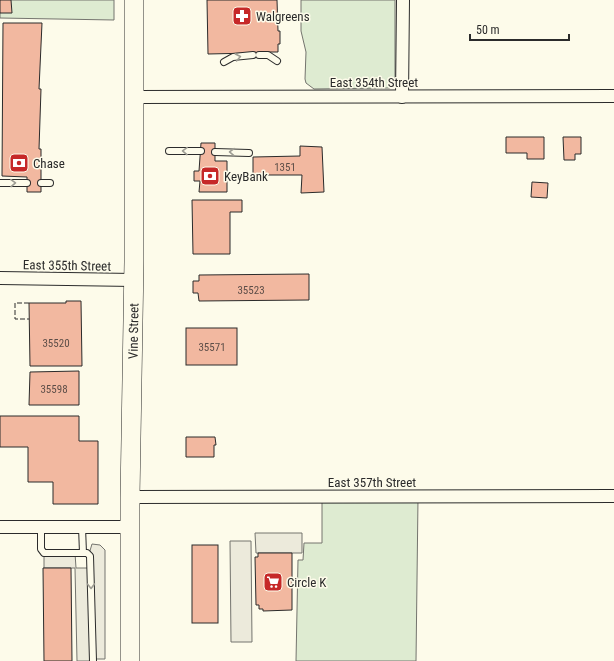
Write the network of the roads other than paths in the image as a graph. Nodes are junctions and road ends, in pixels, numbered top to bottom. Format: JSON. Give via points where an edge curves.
{"nodes":[{"id":1,"x":134,"y":0,"type":"edge"},
{"id":2,"x":403,"y":0,"type":"edge"},
{"id":3,"x":277,"y":61,"type":"dead end"},
{"id":4,"x":224,"y":62,"type":"dead end"},
{"id":5,"x":614,"y":96,"type":"edge"},
{"id":6,"x":134,"y":97,"type":"junction"},
{"id":7,"x":402,"y":97,"type":"junction"},
{"id":8,"x":169,"y":151,"type":"dead end"},
{"id":9,"x":201,"y":151,"type":"dead end"},
{"id":10,"x":215,"y":152,"type":"dead end"},
{"id":11,"x":250,"y":153,"type":"dead end"},
{"id":12,"x":0,"y":183,"type":"edge"},
{"id":13,"x":26,"y":183,"type":"dead end"},
{"id":14,"x":41,"y":183,"type":"dead end"},
{"id":15,"x":50,"y":183,"type":"dead end"},
{"id":16,"x":0,"y":278,"type":"edge"},
{"id":17,"x":134,"y":280,"type":"junction"},
{"id":18,"x":614,"y":496,"type":"edge"},
{"id":19,"x":130,"y":497,"type":"junction"},
{"id":20,"x":0,"y":527,"type":"edge"},
{"id":21,"x":41,"y":527,"type":"junction"},
{"id":22,"x":82,"y":527,"type":"junction"},
{"id":23,"x":130,"y":527,"type":"junction"},
{"id":24,"x":83,"y":552,"type":"junction"},
{"id":25,"x":93,"y":661,"type":"edge"},
{"id":26,"x":130,"y":661,"type":"edge"}],
"edges":[{"from":1,"to":6,"type":"main road","name":"Vine Street"},
{"from":2,"to":7,"type":"street"},
{"from":4,"to":3,"type":"lane","one_way":true,"via":[[233,57],[256,55],[268,55]]},
{"from":5,"to":7,"type":"street","name":"East 354th Street"},
{"from":6,"to":7,"type":"street","name":"East 354th Street"},
{"from":6,"to":17,"type":"main road","name":"Vine Street"},
{"from":9,"to":8,"type":"lane","one_way":true},
{"from":11,"to":10,"type":"lane","one_way":true},
{"from":12,"to":13,"type":"lane","one_way":true},
{"from":14,"to":15,"type":"lane"},
{"from":16,"to":17,"type":"street","name":"East 355th Street"},
{"from":17,"to":19,"type":"main road","name":"Vine Street"},
{"from":18,"to":19,"type":"street","name":"East 357th Street"},
{"from":19,"to":23,"type":"main road","name":"Vine Street"},
{"from":20,"to":21,"type":"street"},
{"from":21,"to":22,"type":"street"},
{"from":21,"to":24,"type":"lane","via":[[41,549],[44,553]]},
{"from":22,"to":23,"type":"street"},
{"from":22,"to":24,"type":"lane"},
{"from":23,"to":26,"type":"main road","name":"Vine Street"},
{"from":24,"to":25,"type":"lane","one_way":true,"via":[[90,556]]}]}
